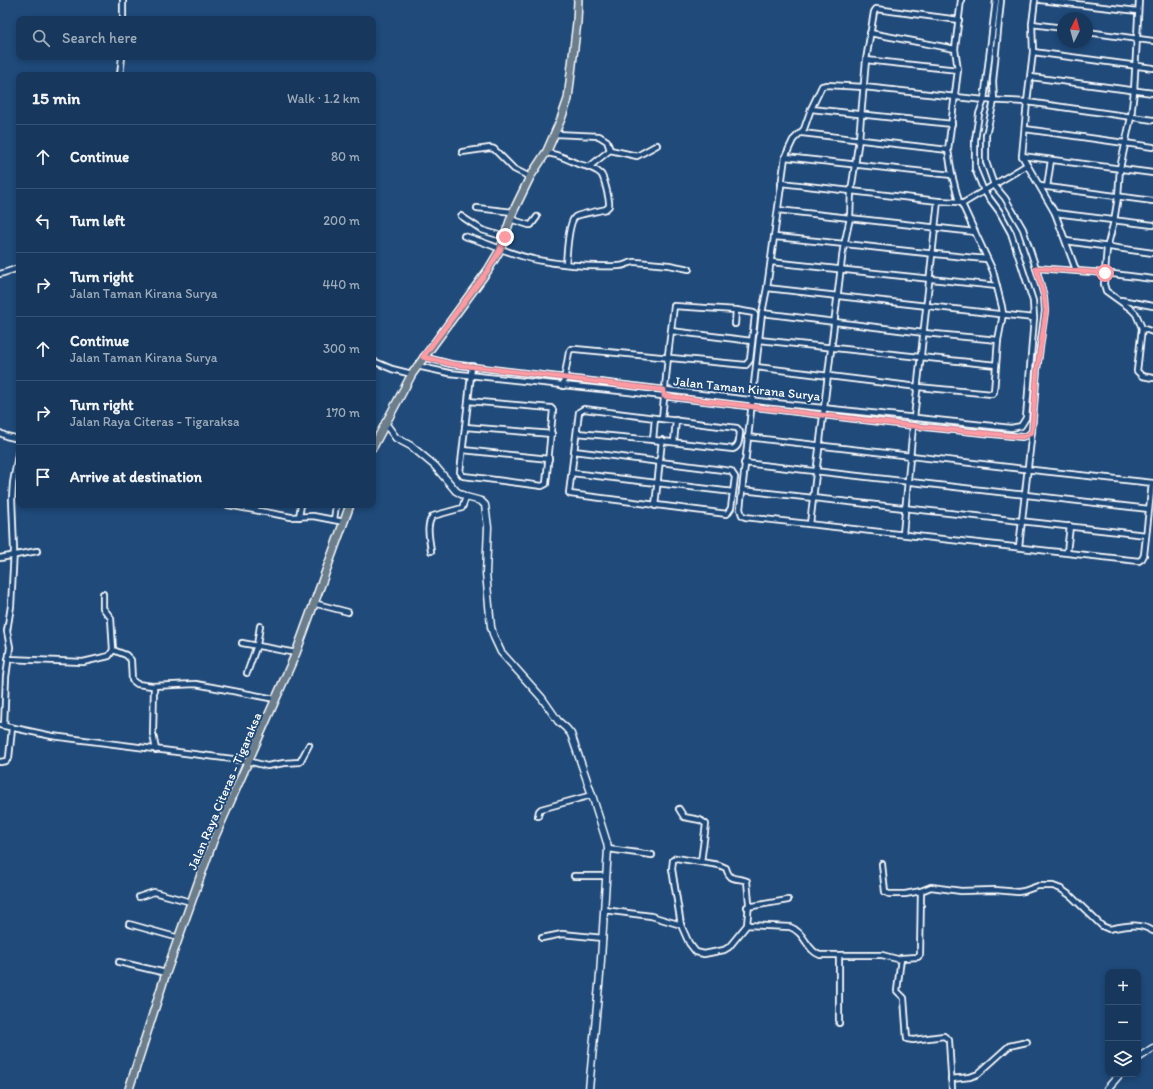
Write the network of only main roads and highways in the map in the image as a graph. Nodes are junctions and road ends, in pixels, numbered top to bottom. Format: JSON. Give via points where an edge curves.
{"nodes":[{"id":1,"x":578,"y":0,"type":"edge"},
{"id":2,"x":376,"y":441,"type":"edge"},
{"id":3,"x":349,"y":508,"type":"edge"},
{"id":4,"x":128,"y":1089,"type":"edge"}],
"edges":[{"from":1,"to":2,"type":"main road","via":[[568,99],[546,153],[530,177],[512,215],[500,250],[417,366]]},
{"from":3,"to":4,"type":"main road","name":"Jalan Raya Citeras - Tigaraksa","via":[[296,653],[213,841]]}]}
